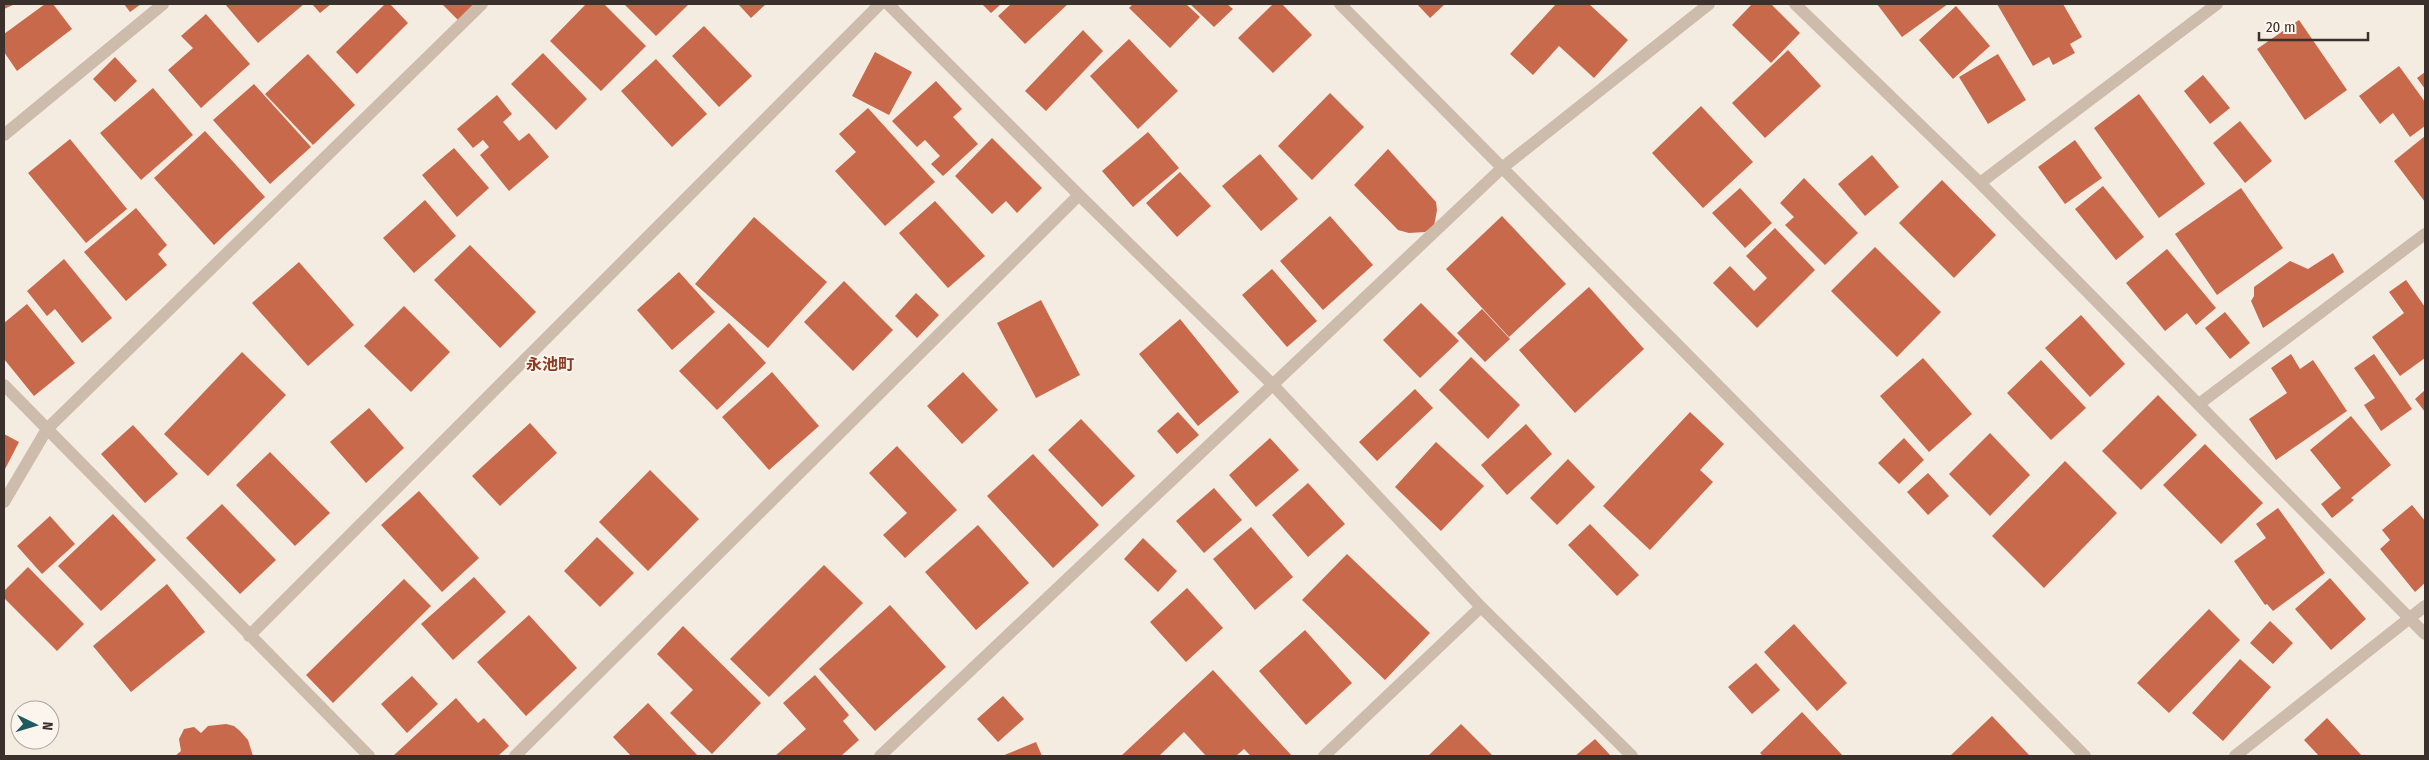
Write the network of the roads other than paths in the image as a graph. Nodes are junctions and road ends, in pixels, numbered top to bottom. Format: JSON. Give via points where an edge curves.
{"nodes":[{"id":1,"x":163,"y":4,"type":"edge"},
{"id":2,"x":482,"y":4,"type":"edge"},
{"id":3,"x":880,"y":4,"type":"edge"},
{"id":4,"x":888,"y":4,"type":"edge"},
{"id":5,"x":1340,"y":4,"type":"edge"},
{"id":6,"x":1709,"y":4,"type":"edge"},
{"id":7,"x":1795,"y":4,"type":"edge"},
{"id":8,"x":2217,"y":4,"type":"edge"},
{"id":9,"x":4,"y":136,"type":"edge"},
{"id":10,"x":1502,"y":168,"type":"junction"},
{"id":11,"x":1980,"y":183,"type":"junction"},
{"id":12,"x":1079,"y":195,"type":"junction"},
{"id":13,"x":2425,"y":234,"type":"edge"},
{"id":14,"x":4,"y":385,"type":"edge"},
{"id":15,"x":1273,"y":385,"type":"junction"},
{"id":16,"x":2199,"y":404,"type":"junction"},
{"id":17,"x":47,"y":428,"type":"junction"},
{"id":18,"x":4,"y":502,"type":"edge"},
{"id":19,"x":2425,"y":606,"type":"edge"},
{"id":20,"x":1481,"y":607,"type":"junction"},
{"id":21,"x":2409,"y":618,"type":"junction"},
{"id":22,"x":2425,"y":634,"type":"edge"},
{"id":23,"x":249,"y":636,"type":"junction"},
{"id":24,"x":369,"y":756,"type":"edge"},
{"id":25,"x":514,"y":756,"type":"edge"},
{"id":26,"x":880,"y":756,"type":"edge"},
{"id":27,"x":1324,"y":756,"type":"edge"},
{"id":28,"x":1632,"y":756,"type":"edge"},
{"id":29,"x":2085,"y":756,"type":"edge"},
{"id":30,"x":2235,"y":756,"type":"edge"}],
"edges":[{"from":1,"to":9,"type":"street"},
{"from":2,"to":17,"type":"street"},
{"from":3,"to":23,"type":"street"},
{"from":4,"to":12,"type":"street"},
{"from":5,"to":10,"type":"street"},
{"from":6,"to":10,"type":"street"},
{"from":7,"to":11,"type":"street"},
{"from":8,"to":11,"type":"street"},
{"from":10,"to":15,"type":"street"},
{"from":10,"to":29,"type":"street"},
{"from":11,"to":16,"type":"street"},
{"from":12,"to":15,"type":"street"},
{"from":12,"to":25,"type":"street"},
{"from":13,"to":16,"type":"street"},
{"from":14,"to":17,"type":"street"},
{"from":15,"to":20,"type":"street"},
{"from":15,"to":26,"type":"street"},
{"from":16,"to":21,"type":"street"},
{"from":17,"to":18,"type":"street"},
{"from":17,"to":23,"type":"street"},
{"from":19,"to":21,"type":"street"},
{"from":20,"to":27,"type":"street"},
{"from":20,"to":28,"type":"street"},
{"from":21,"to":22,"type":"street"},
{"from":21,"to":30,"type":"street"},
{"from":23,"to":24,"type":"street"}]}
